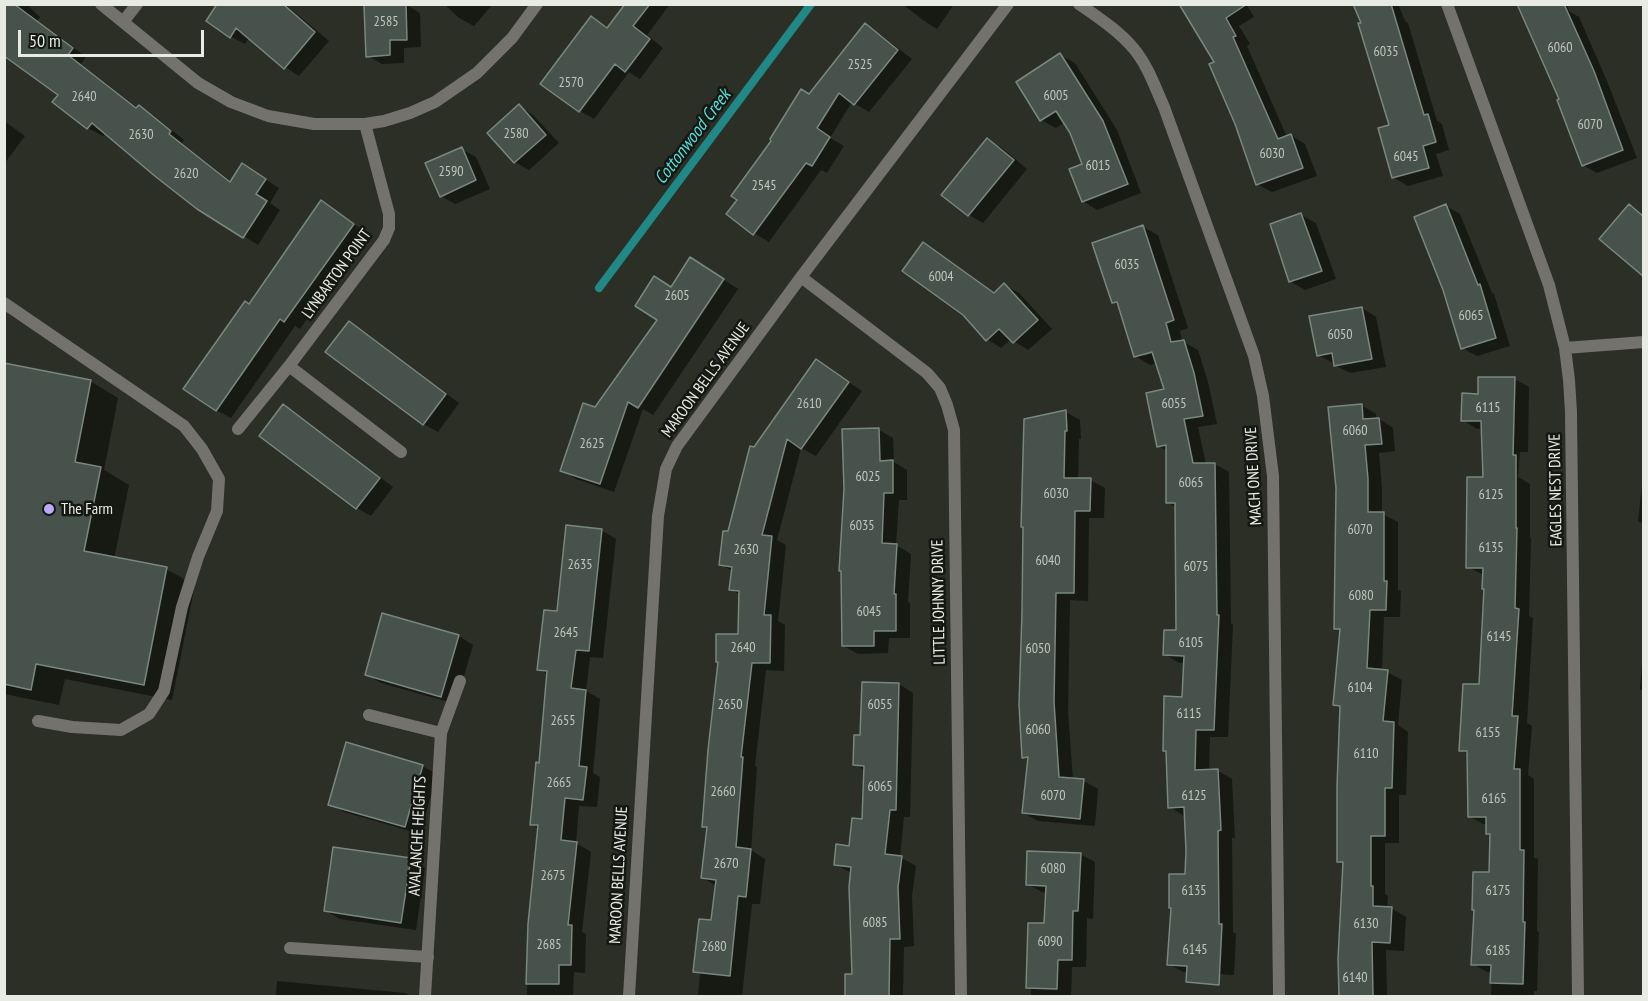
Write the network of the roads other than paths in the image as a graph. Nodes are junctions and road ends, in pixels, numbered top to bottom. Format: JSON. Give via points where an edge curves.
{"nodes":[{"id":1,"x":100,"y":4,"type":"edge"},
{"id":2,"x":137,"y":4,"type":"edge"},
{"id":3,"x":537,"y":4,"type":"edge"},
{"id":4,"x":1008,"y":4,"type":"edge"},
{"id":5,"x":1079,"y":4,"type":"edge"},
{"id":6,"x":1447,"y":4,"type":"edge"},
{"id":7,"x":123,"y":22,"type":"junction"},
{"id":8,"x":365,"y":124,"type":"junction"},
{"id":9,"x":801,"y":277,"type":"junction"},
{"id":10,"x":4,"y":303,"type":"edge"},
{"id":11,"x":1644,"y":342,"type":"edge"},
{"id":12,"x":1565,"y":348,"type":"junction"},
{"id":13,"x":289,"y":366,"type":"junction"},
{"id":14,"x":238,"y":429,"type":"dead end"},
{"id":15,"x":401,"y":452,"type":"dead end"},
{"id":16,"x":460,"y":681,"type":"dead end"},
{"id":17,"x":369,"y":715,"type":"dead end"},
{"id":18,"x":38,"y":721,"type":"dead end"},
{"id":19,"x":441,"y":733,"type":"junction"},
{"id":20,"x":290,"y":948,"type":"dead end"},
{"id":21,"x":428,"y":957,"type":"junction"},
{"id":22,"x":425,"y":996,"type":"edge"},
{"id":23,"x":628,"y":996,"type":"edge"},
{"id":24,"x":961,"y":996,"type":"edge"},
{"id":25,"x":1279,"y":996,"type":"edge"},
{"id":26,"x":1578,"y":996,"type":"edge"}],
"edges":[{"from":1,"to":7,"type":"street"},
{"from":2,"to":7,"type":"street"},
{"from":3,"to":8,"type":"street","via":[[512,38],[477,73],[435,102]]},
{"from":4,"to":9,"type":"street","name":"MAROON BELLS AVENUE"},
{"from":5,"to":25,"type":"street","name":"MACH ONE DRIVE","via":[[1134,49],[1148,71],[1254,356],[1263,396],[1273,476]]},
{"from":6,"to":12,"type":"street","name":"EAGLES NEST DRIVE","via":[[1549,285]]},
{"from":7,"to":8,"type":"street","via":[[198,83],[231,102],[268,116],[314,124]]},
{"from":8,"to":13,"type":"street","name":"LYNBARTON POINT","via":[[389,214],[389,228]]},
{"from":9,"to":23,"type":"street","name":"MAROON BELLS AVENUE","via":[[677,446],[666,469],[658,513]]},
{"from":9,"to":24,"type":"street","name":"LITTLE JOHNNY DRIVE","via":[[927,373],[940,388],[954,430]]},
{"from":10,"to":18,"type":"street","via":[[184,426],[219,479],[217,511],[182,607],[164,691],[149,714],[121,730]]},
{"from":11,"to":12,"type":"street"},
{"from":12,"to":26,"type":"street","name":"EAGLES NEST DRIVE","via":[[1571,412]]},
{"from":13,"to":14,"type":"street","name":"LYNBARTON POINT"},
{"from":13,"to":15,"type":"street"},
{"from":16,"to":19,"type":"street","name":"AVALANCHE HEIGHTS"},
{"from":17,"to":19,"type":"street"},
{"from":19,"to":21,"type":"street","name":"AVALANCHE HEIGHTS"},
{"from":20,"to":21,"type":"street"},
{"from":21,"to":22,"type":"street","name":"AVALANCHE HEIGHTS"}]}
